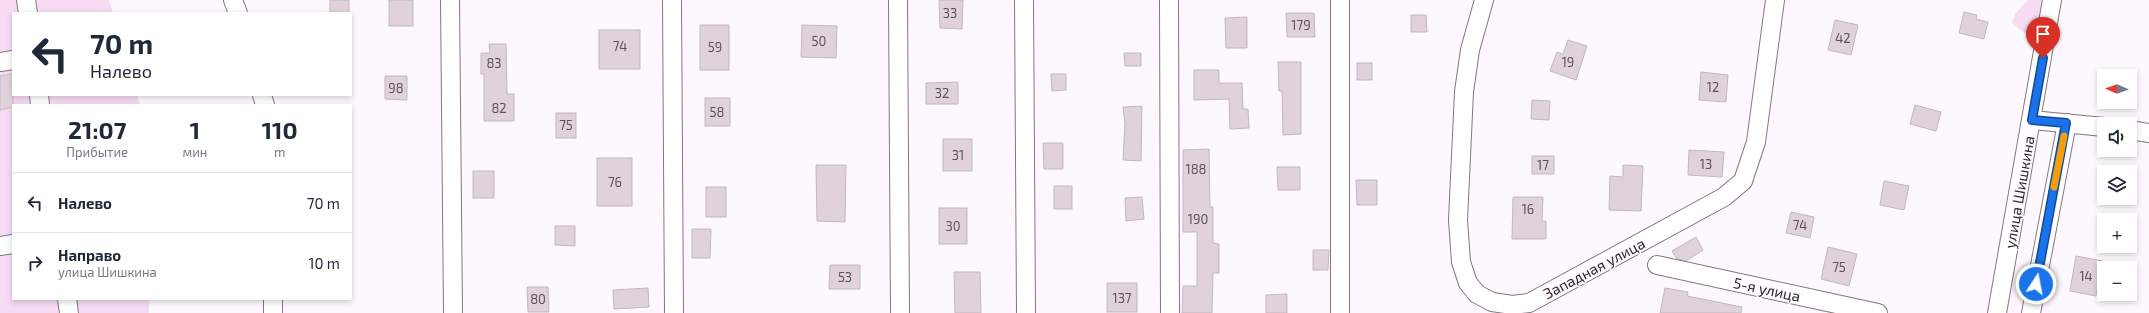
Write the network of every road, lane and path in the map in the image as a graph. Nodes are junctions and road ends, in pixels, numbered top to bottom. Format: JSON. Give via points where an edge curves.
{"nodes":[{"id":1,"x":26,"y":0,"type":"edge"},
{"id":2,"x":233,"y":0,"type":"edge"},
{"id":3,"x":450,"y":0,"type":"edge"},
{"id":4,"x":672,"y":0,"type":"edge"},
{"id":5,"x":898,"y":0,"type":"edge"},
{"id":6,"x":1024,"y":0,"type":"edge"},
{"id":7,"x":1169,"y":0,"type":"edge"},
{"id":8,"x":1340,"y":0,"type":"edge"},
{"id":9,"x":1484,"y":0,"type":"edge"},
{"id":10,"x":1775,"y":0,"type":"edge"},
{"id":11,"x":2052,"y":0,"type":"edge"},
{"id":12,"x":28,"y":12,"type":"edge"},
{"id":13,"x":238,"y":12,"type":"edge"},
{"id":14,"x":12,"y":60,"type":"edge"},
{"id":15,"x":0,"y":62,"type":"edge"},
{"id":16,"x":2032,"y":120,"type":"junction"},
{"id":17,"x":2066,"y":123,"type":"junction"},
{"id":18,"x":2097,"y":126,"type":"edge"},
{"id":19,"x":2137,"y":131,"type":"edge"},
{"id":20,"x":2149,"y":133,"type":"edge"},
{"id":21,"x":12,"y":244,"type":"edge"},
{"id":22,"x":0,"y":246,"type":"edge"},
{"id":23,"x":1657,"y":265,"type":"dead end"},
{"id":24,"x":67,"y":300,"type":"edge"},
{"id":25,"x":273,"y":300,"type":"edge"},
{"id":26,"x":69,"y":313,"type":"edge"},
{"id":27,"x":273,"y":313,"type":"edge"},
{"id":28,"x":453,"y":313,"type":"edge"},
{"id":29,"x":674,"y":313,"type":"edge"},
{"id":30,"x":900,"y":313,"type":"edge"},
{"id":31,"x":1026,"y":313,"type":"edge"},
{"id":32,"x":1170,"y":313,"type":"edge"},
{"id":33,"x":1340,"y":313,"type":"edge"},
{"id":34,"x":1878,"y":313,"type":"edge"},
{"id":35,"x":1997,"y":313,"type":"edge"},
{"id":36,"x":2031,"y":313,"type":"edge"}],
"edges":[{"from":1,"to":12,"type":"street"},
{"from":2,"to":13,"type":"street"},
{"from":3,"to":28,"type":"street"},
{"from":4,"to":29,"type":"street"},
{"from":5,"to":30,"type":"street"},
{"from":6,"to":31,"type":"street"},
{"from":7,"to":32,"type":"street"},
{"from":8,"to":33,"type":"street"},
{"from":9,"to":10,"type":"street","name":"Западная улица","via":[[1470,50],[1464,92],[1458,213],[1461,262],[1468,283],[1476,294],[1492,302],[1512,305],[1528,303],[1724,197],[1743,181],[1756,142]]},
{"from":11,"to":16,"type":"street","name":"улица Шишкина"},
{"from":14,"to":15,"type":"street"},
{"from":16,"to":17,"type":"street"},
{"from":16,"to":35,"type":"street","name":"улица Шишкина"},
{"from":17,"to":18,"type":"street"},
{"from":17,"to":36,"type":"street"},
{"from":19,"to":20,"type":"street"},
{"from":21,"to":22,"type":"street"},
{"from":23,"to":34,"type":"street","name":"5-я улица"},
{"from":24,"to":26,"type":"street"},
{"from":25,"to":27,"type":"street"}]}
